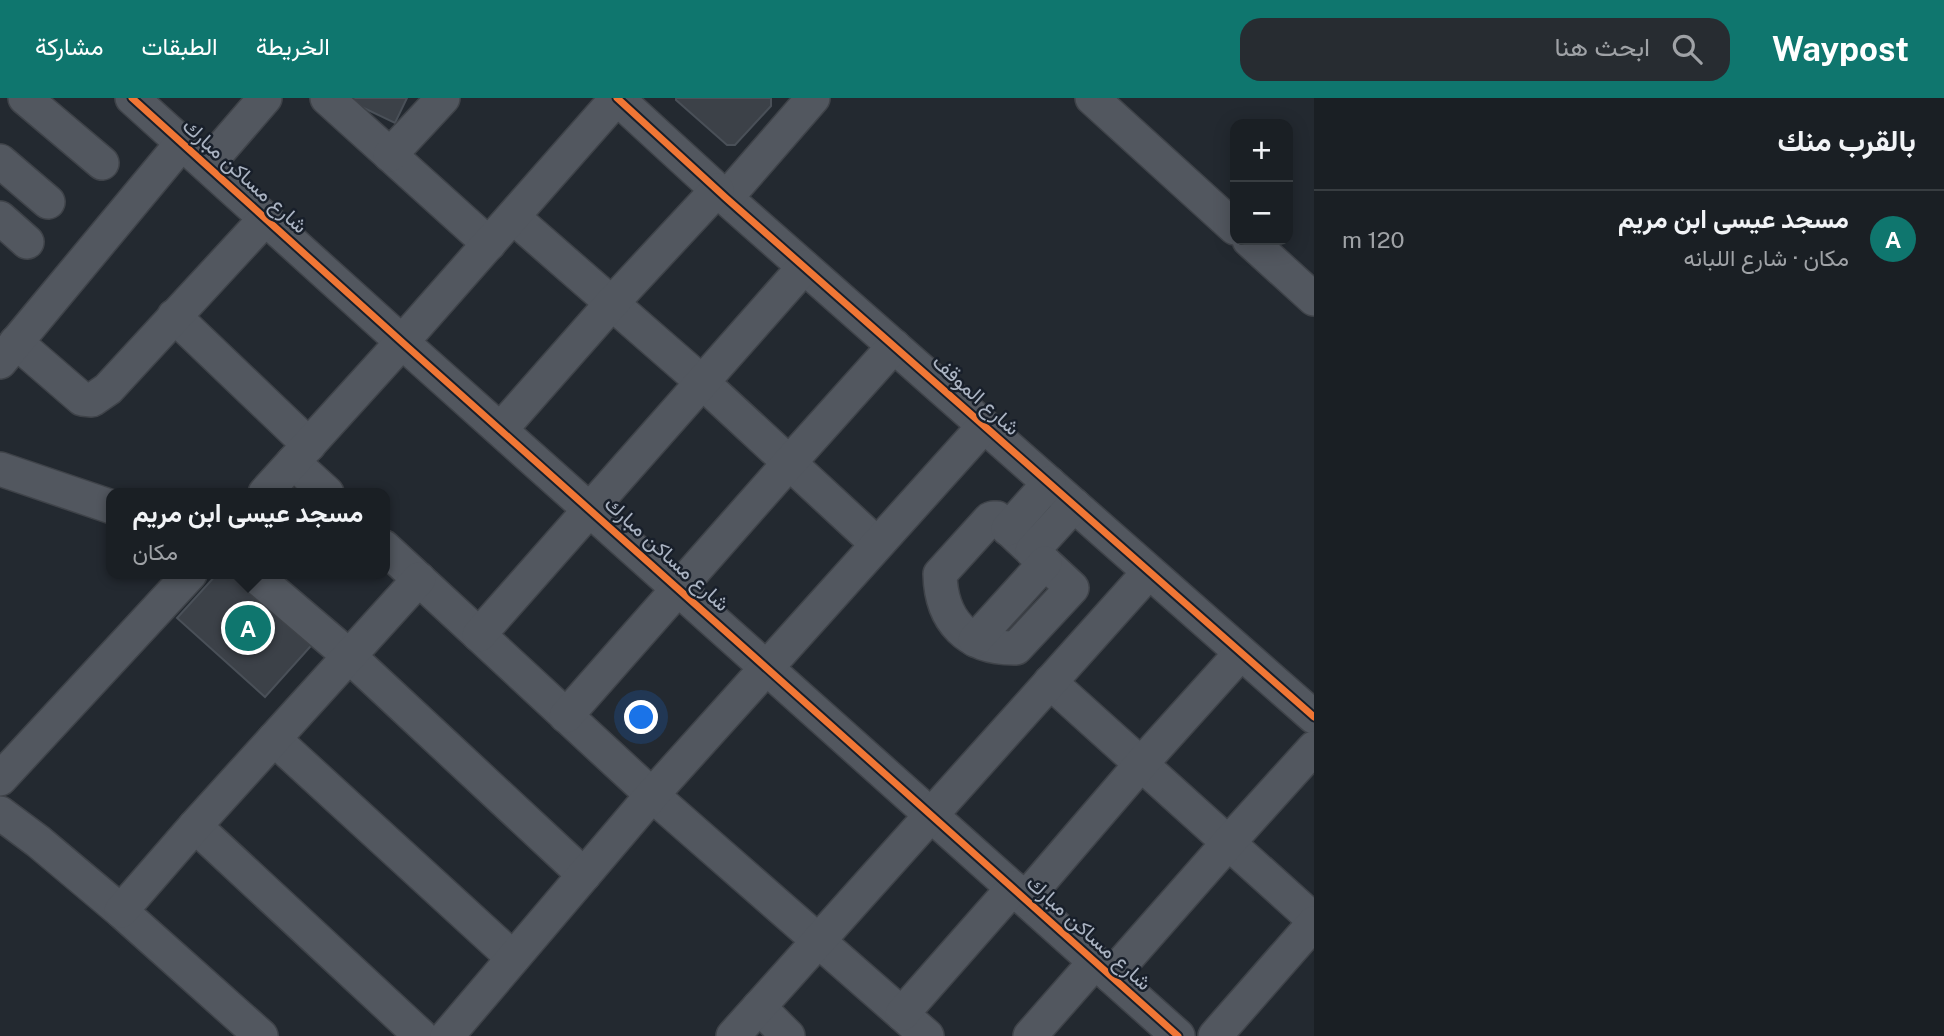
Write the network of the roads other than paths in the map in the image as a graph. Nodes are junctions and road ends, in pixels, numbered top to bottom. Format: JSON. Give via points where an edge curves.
{"nodes":[{"id":1,"x":13,"y":98,"type":"edge"},
{"id":2,"x":25,"y":98,"type":"edge"},
{"id":3,"x":132,"y":98,"type":"edge"},
{"id":4,"x":265,"y":98,"type":"edge"},
{"id":5,"x":327,"y":98,"type":"edge"},
{"id":6,"x":617,"y":98,"type":"edge"},
{"id":7,"x":813,"y":98,"type":"edge"},
{"id":8,"x":1092,"y":98,"type":"edge"},
{"id":9,"x":441,"y":99,"type":"edge"},
{"id":10,"x":0,"y":113,"type":"edge"},
{"id":11,"x":194,"y":154,"type":"junction"},
{"id":12,"x":390,"y":155,"type":"junction"},
{"id":13,"x":0,"y":161,"type":"edge"},
{"id":14,"x":102,"y":163,"type":"dead end"},
{"id":15,"x":721,"y":194,"type":"junction"},
{"id":16,"x":48,"y":202,"type":"dead end"},
{"id":17,"x":513,"y":216,"type":"junction"},
{"id":18,"x":0,"y":218,"type":"edge"},
{"id":19,"x":265,"y":218,"type":"junction"},
{"id":20,"x":1230,"y":223,"type":"edge"},
{"id":21,"x":27,"y":242,"type":"dead end"},
{"id":22,"x":489,"y":244,"type":"junction"},
{"id":23,"x":1255,"y":245,"type":"edge"},
{"id":24,"x":804,"y":267,"type":"junction"},
{"id":25,"x":1314,"y":299,"type":"edge"},
{"id":26,"x":612,"y":303,"type":"junction"},
{"id":27,"x":174,"y":316,"type":"junction"},
{"id":28,"x":402,"y":342,"type":"junction"},
{"id":29,"x":894,"y":346,"type":"junction"},
{"id":30,"x":8,"y":352,"type":"edge"},
{"id":31,"x":702,"y":382,"type":"junction"},
{"id":32,"x":984,"y":426,"type":"junction"},
{"id":33,"x":501,"y":429,"type":"junction"},
{"id":34,"x":301,"y":454,"type":"junction"},
{"id":35,"x":789,"y":463,"type":"junction"},
{"id":36,"x":0,"y":469,"type":"edge"},
{"id":37,"x":1049,"y":483,"type":"junction"},
{"id":38,"x":270,"y":488,"type":"edge"},
{"id":39,"x":324,"y":488,"type":"edge"},
{"id":40,"x":106,"y":505,"type":"edge"},
{"id":41,"x":1074,"y":505,"type":"junction"},
{"id":42,"x":590,"y":509,"type":"junction"},
{"id":43,"x":1008,"y":529,"type":"junction"},
{"id":44,"x":877,"y":544,"type":"junction"},
{"id":45,"x":390,"y":552,"type":"edge"},
{"id":46,"x":1045,"y":564,"type":"junction"},
{"id":47,"x":1149,"y":572,"type":"junction"},
{"id":48,"x":185,"y":579,"type":"edge"},
{"id":49,"x":259,"y":579,"type":"edge"},
{"id":50,"x":419,"y":579,"type":"junction"},
{"id":51,"x":678,"y":588,"type":"junction"},
{"id":52,"x":480,"y":635,"type":"junction"},
{"id":53,"x":1241,"y":653,"type":"junction"},
{"id":54,"x":348,"y":655,"type":"junction"},
{"id":55,"x":765,"y":667,"type":"junction"},
{"id":56,"x":1050,"y":682,"type":"junction"},
{"id":57,"x":566,"y":716,"type":"junction"},
{"id":58,"x":1314,"y":717,"type":"edge"},
{"id":59,"x":274,"y":739,"type":"junction"},
{"id":60,"x":1314,"y":748,"type":"edge"},
{"id":61,"x":1141,"y":764,"type":"junction"},
{"id":62,"x":0,"y":779,"type":"edge"},
{"id":63,"x":652,"y":795,"type":"junction"},
{"id":64,"x":0,"y":813,"type":"edge"},
{"id":65,"x":931,"y":815,"type":"junction"},
{"id":66,"x":195,"y":826,"type":"junction"},
{"id":67,"x":1228,"y":842,"type":"junction"},
{"id":68,"x":584,"y":875,"type":"junction"},
{"id":69,"x":1019,"y":893,"type":"junction"},
{"id":70,"x":121,"y":911,"type":"junction"},
{"id":71,"x":1314,"y":921,"type":"edge"},
{"id":72,"x":818,"y":941,"type":"junction"},
{"id":73,"x":513,"y":958,"type":"junction"},
{"id":74,"x":1103,"y":969,"type":"junction"},
{"id":75,"x":759,"y":1007,"type":"junction"},
{"id":76,"x":902,"y":1014,"type":"junction"},
{"id":77,"x":261,"y":1036,"type":"edge"},
{"id":78,"x":421,"y":1036,"type":"edge"},
{"id":79,"x":447,"y":1036,"type":"edge"},
{"id":80,"x":733,"y":1036,"type":"edge"},
{"id":81,"x":789,"y":1036,"type":"edge"},
{"id":82,"x":927,"y":1036,"type":"edge"},
{"id":83,"x":1030,"y":1036,"type":"edge"},
{"id":84,"x":1178,"y":1036,"type":"edge"},
{"id":85,"x":1215,"y":1036,"type":"edge"}],
"edges":[{"from":1,"to":10,"type":"street"},
{"from":2,"to":14,"type":"street"},
{"from":3,"to":11,"type":"street","name":"شارع مساكن مبارك"},
{"from":4,"to":11,"type":"street"},
{"from":5,"to":12,"type":"street"},
{"from":6,"to":15,"type":"street","name":"شارع الموقف"},
{"from":6,"to":17,"type":"street"},
{"from":7,"to":15,"type":"street"},
{"from":8,"to":20,"type":"street"},
{"from":9,"to":12,"type":"street"},
{"from":11,"to":19,"type":"street","name":"شارع مساكن مبارك"},
{"from":11,"to":30,"type":"street"},
{"from":12,"to":22,"type":"street"},
{"from":13,"to":16,"type":"street"},
{"from":15,"to":24,"type":"street","name":"شارع الموقف"},
{"from":15,"to":26,"type":"street"},
{"from":17,"to":22,"type":"street"},
{"from":17,"to":26,"type":"street"},
{"from":18,"to":21,"type":"street"},
{"from":19,"to":27,"type":"street"},
{"from":19,"to":28,"type":"street","name":"شارع مساكن مبارك"},
{"from":22,"to":28,"type":"street"},
{"from":23,"to":25,"type":"street"},
{"from":24,"to":29,"type":"street","name":"شارع الموقف"},
{"from":24,"to":31,"type":"street"},
{"from":26,"to":31,"type":"street"},
{"from":26,"to":33,"type":"street"},
{"from":27,"to":30,"type":"street","via":[[108,389],[92,400],[82,399]]},
{"from":27,"to":34,"type":"street"},
{"from":28,"to":33,"type":"street","name":"شارع مساكن مبارك"},
{"from":28,"to":34,"type":"street"},
{"from":29,"to":32,"type":"street","name":"شارع الموقف"},
{"from":29,"to":35,"type":"street"},
{"from":31,"to":35,"type":"street"},
{"from":31,"to":42,"type":"street"},
{"from":32,"to":37,"type":"street","name":"شارع الموقف"},
{"from":32,"to":44,"type":"street"},
{"from":33,"to":42,"type":"street","name":"شارع مساكن مبارك"},
{"from":34,"to":38,"type":"street"},
{"from":34,"to":39,"type":"street"},
{"from":35,"to":44,"type":"street"},
{"from":35,"to":51,"type":"street"},
{"from":36,"to":40,"type":"street"},
{"from":37,"to":41,"type":"street","name":"شارع الموقف"},
{"from":37,"to":43,"type":"street"},
{"from":41,"to":46,"type":"street"},
{"from":41,"to":47,"type":"street","name":"شارع الموقف"},
{"from":42,"to":51,"type":"street","name":"شارع مساكن مبارك"},
{"from":42,"to":52,"type":"street"},
{"from":43,"to":46,"type":"street"},
{"from":43,"to":46,"type":"street","via":[[996,518],[990,519],[940,574],[944,605],[962,631],[985,644]]},
{"from":44,"to":55,"type":"street"},
{"from":45,"to":50,"type":"street"},
{"from":47,"to":53,"type":"street","name":"شارع الموقف"},
{"from":47,"to":56,"type":"street"},
{"from":48,"to":62,"type":"street"},
{"from":49,"to":54,"type":"street"},
{"from":50,"to":52,"type":"street"},
{"from":50,"to":54,"type":"street"},
{"from":51,"to":55,"type":"street","name":"شارع مساكن مبارك"},
{"from":51,"to":57,"type":"street"},
{"from":52,"to":57,"type":"street"},
{"from":53,"to":58,"type":"street","name":"شارع الموقف"},
{"from":53,"to":61,"type":"street"},
{"from":54,"to":59,"type":"street"},
{"from":54,"to":68,"type":"street"},
{"from":55,"to":63,"type":"street"},
{"from":55,"to":65,"type":"street","name":"شارع مساكن مبارك"},
{"from":56,"to":61,"type":"street"},
{"from":56,"to":65,"type":"street"},
{"from":57,"to":63,"type":"street"},
{"from":59,"to":66,"type":"street"},
{"from":59,"to":73,"type":"street"},
{"from":60,"to":67,"type":"street"},
{"from":61,"to":67,"type":"street"},
{"from":61,"to":69,"type":"street"},
{"from":63,"to":68,"type":"street"},
{"from":63,"to":72,"type":"street"},
{"from":64,"to":70,"type":"street"},
{"from":65,"to":69,"type":"street","name":"شارع مساكن مبارك"},
{"from":65,"to":72,"type":"street"},
{"from":66,"to":70,"type":"street"},
{"from":66,"to":78,"type":"street"},
{"from":67,"to":71,"type":"street"},
{"from":67,"to":74,"type":"street"},
{"from":68,"to":73,"type":"street"},
{"from":69,"to":74,"type":"street","name":"شارع مساكن مبارك"},
{"from":69,"to":76,"type":"street"},
{"from":70,"to":77,"type":"street"},
{"from":71,"to":85,"type":"street"},
{"from":72,"to":75,"type":"street"},
{"from":72,"to":76,"type":"street"},
{"from":73,"to":79,"type":"street"},
{"from":74,"to":83,"type":"street"},
{"from":74,"to":84,"type":"street","name":"شارع مساكن مبارك"},
{"from":75,"to":80,"type":"street"},
{"from":75,"to":81,"type":"street"},
{"from":76,"to":82,"type":"street"}]}
